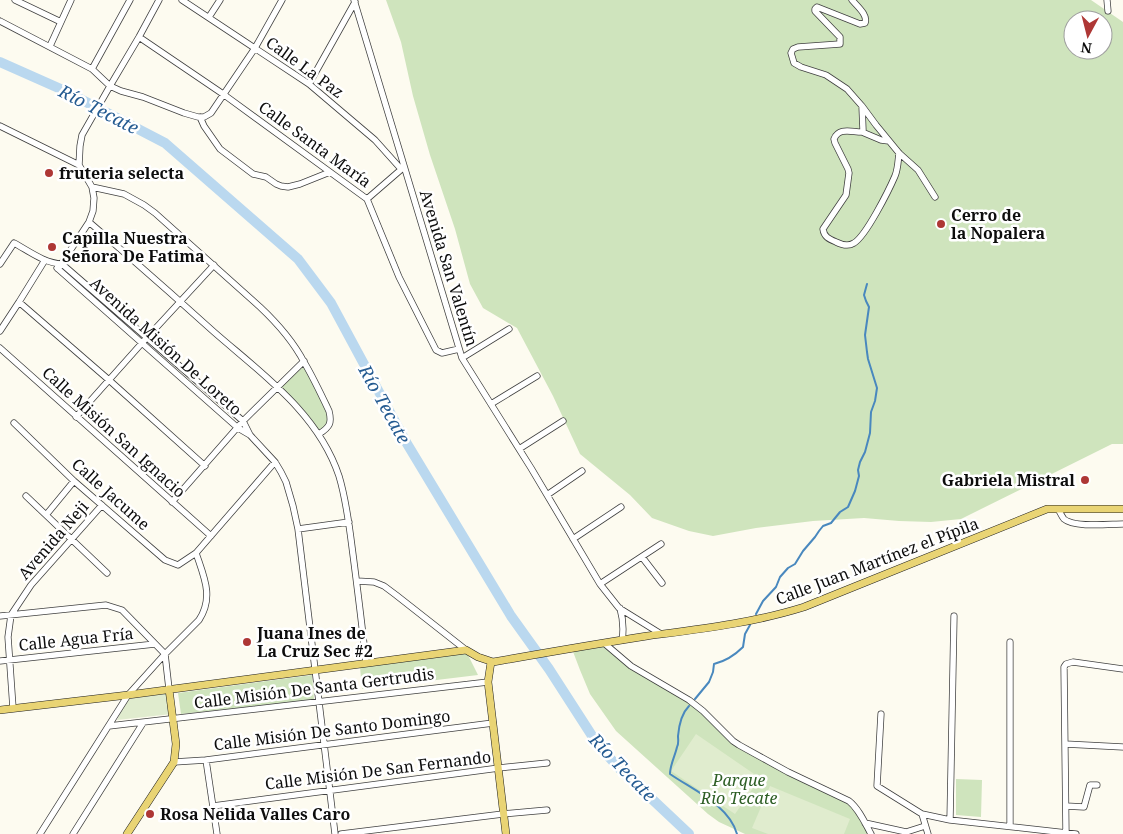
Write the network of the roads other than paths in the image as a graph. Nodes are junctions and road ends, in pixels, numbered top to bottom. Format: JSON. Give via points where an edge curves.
{"nodes":[{"id":1,"x":71,"y":0,"type":"edge"},
{"id":2,"x":130,"y":0,"type":"edge"},
{"id":3,"x":160,"y":0,"type":"edge"},
{"id":4,"x":182,"y":0,"type":"edge"},
{"id":5,"x":220,"y":0,"type":"edge"},
{"id":6,"x":282,"y":0,"type":"edge"},
{"id":7,"x":852,"y":0,"type":"edge"},
{"id":8,"x":18,"y":1,"type":"edge"},
{"id":9,"x":354,"y":1,"type":"edge"},
{"id":10,"x":209,"y":17,"type":"junction"},
{"id":11,"x":0,"y":21,"type":"edge"},
{"id":12,"x":61,"y":22,"type":"junction"},
{"id":13,"x":139,"y":38,"type":"junction"},
{"id":14,"x":50,"y":46,"type":"junction"},
{"id":15,"x":255,"y":48,"type":"junction"},
{"id":16,"x":92,"y":68,"type":"junction"},
{"id":17,"x":309,"y":84,"type":"junction"},
{"id":18,"x":110,"y":86,"type":"junction"},
{"id":19,"x":223,"y":94,"type":"junction"},
{"id":20,"x":862,"y":106,"type":"junction"},
{"id":21,"x":200,"y":117,"type":"junction"},
{"id":22,"x":0,"y":126,"type":"edge"},
{"id":23,"x":862,"y":132,"type":"junction"},
{"id":24,"x":889,"y":141,"type":"junction"},
{"id":25,"x":899,"y":153,"type":"junction"},
{"id":26,"x":78,"y":165,"type":"junction"},
{"id":27,"x":403,"y":168,"type":"junction"},
{"id":28,"x":330,"y":172,"type":"junction"},
{"id":29,"x":92,"y":187,"type":"junction"},
{"id":30,"x":935,"y":197,"type":"dead end"},
{"id":31,"x":367,"y":199,"type":"junction"},
{"id":32,"x":89,"y":222,"type":"junction"},
{"id":33,"x":45,"y":260,"type":"junction"},
{"id":34,"x":0,"y":264,"type":"edge"},
{"id":35,"x":58,"y":265,"type":"junction"},
{"id":36,"x":214,"y":265,"type":"junction"},
{"id":37,"x":19,"y":302,"type":"junction"},
{"id":38,"x":181,"y":302,"type":"junction"},
{"id":39,"x":510,"y":329,"type":"dead end"},
{"id":40,"x":0,"y":331,"type":"edge"},
{"id":41,"x":144,"y":341,"type":"junction"},
{"id":42,"x":0,"y":348,"type":"edge"},
{"id":43,"x":458,"y":349,"type":"junction"},
{"id":44,"x":462,"y":358,"type":"junction"},
{"id":45,"x":304,"y":361,"type":"junction"},
{"id":46,"x":537,"y":376,"type":"dead end"},
{"id":47,"x":110,"y":380,"type":"junction"},
{"id":48,"x":277,"y":387,"type":"junction"},
{"id":49,"x":491,"y":404,"type":"junction"},
{"id":50,"x":76,"y":416,"type":"junction"},
{"id":51,"x":243,"y":421,"type":"junction"},
{"id":52,"x":563,"y":421,"type":"dead end"},
{"id":53,"x":14,"y":423,"type":"dead end"},
{"id":54,"x":238,"y":428,"type":"junction"},
{"id":55,"x":319,"y":434,"type":"junction"},
{"id":56,"x":250,"y":435,"type":"junction"},
{"id":57,"x":519,"y":450,"type":"junction"},
{"id":58,"x":275,"y":462,"type":"junction"},
{"id":59,"x":205,"y":466,"type":"junction"},
{"id":60,"x":582,"y":471,"type":"dead end"},
{"id":61,"x":74,"y":481,"type":"junction"},
{"id":62,"x":547,"y":495,"type":"junction"},
{"id":63,"x":26,"y":496,"type":"dead end"},
{"id":64,"x":172,"y":502,"type":"junction"},
{"id":65,"x":102,"y":505,"type":"junction"},
{"id":66,"x":621,"y":507,"type":"dead end"},
{"id":67,"x":1058,"y":509,"type":"junction"},
{"id":68,"x":1123,"y":509,"type":"edge"},
{"id":69,"x":46,"y":515,"type":"junction"},
{"id":70,"x":349,"y":522,"type":"junction"},
{"id":71,"x":1123,"y":524,"type":"edge"},
{"id":72,"x":298,"y":529,"type":"junction"},
{"id":73,"x":211,"y":536,"type":"junction"},
{"id":74,"x":573,"y":539,"type":"junction"},
{"id":75,"x":71,"y":540,"type":"junction"},
{"id":76,"x":661,"y":544,"type":"dead end"},
{"id":77,"x":196,"y":553,"type":"junction"},
{"id":78,"x":642,"y":557,"type":"junction"},
{"id":79,"x":106,"y":573,"type":"dead end"},
{"id":80,"x":357,"y":581,"type":"junction"},
{"id":81,"x":662,"y":583,"type":"dead end"},
{"id":82,"x":600,"y":584,"type":"junction"},
{"id":83,"x":619,"y":608,"type":"junction"},
{"id":84,"x":11,"y":615,"type":"junction"},
{"id":85,"x":0,"y":616,"type":"edge"},
{"id":86,"x":954,"y":616,"type":"dead end"},
{"id":87,"x":660,"y":634,"type":"junction"},
{"id":88,"x":622,"y":640,"type":"junction"},
{"id":89,"x":1010,"y":642,"type":"dead end"},
{"id":90,"x":604,"y":643,"type":"junction"},
{"id":91,"x":155,"y":644,"type":"junction"},
{"id":92,"x":466,"y":650,"type":"junction"},
{"id":93,"x":165,"y":654,"type":"junction"},
{"id":94,"x":9,"y":660,"type":"junction"},
{"id":95,"x":0,"y":661,"type":"edge"},
{"id":96,"x":491,"y":662,"type":"junction"},
{"id":97,"x":366,"y":663,"type":"junction"},
{"id":98,"x":1123,"y":669,"type":"edge"},
{"id":99,"x":315,"y":671,"type":"junction"},
{"id":100,"x":488,"y":682,"type":"junction"},
{"id":101,"x":170,"y":689,"type":"junction"},
{"id":102,"x":128,"y":696,"type":"junction"},
{"id":103,"x":320,"y":701,"type":"junction"},
{"id":104,"x":13,"y":708,"type":"junction"},
{"id":105,"x":0,"y":710,"type":"edge"},
{"id":106,"x":881,"y":714,"type":"dead end"},
{"id":107,"x":173,"y":719,"type":"junction"},
{"id":108,"x":143,"y":723,"type":"junction"},
{"id":109,"x":493,"y":723,"type":"junction"},
{"id":110,"x":109,"y":726,"type":"junction"},
{"id":111,"x":325,"y":744,"type":"junction"},
{"id":112,"x":1065,"y":744,"type":"junction"},
{"id":113,"x":1123,"y":747,"type":"edge"},
{"id":114,"x":206,"y":760,"type":"junction"},
{"id":115,"x":174,"y":762,"type":"junction"},
{"id":116,"x":547,"y":763,"type":"dead end"},
{"id":117,"x":499,"y":768,"type":"junction"},
{"id":118,"x":1097,"y":785,"type":"dead end"},
{"id":119,"x":330,"y":790,"type":"junction"},
{"id":120,"x":213,"y":806,"type":"junction"},
{"id":121,"x":1066,"y":806,"type":"junction"},
{"id":122,"x":547,"y":810,"type":"dead end"},
{"id":123,"x":504,"y":814,"type":"junction"},
{"id":124,"x":922,"y":814,"type":"junction"},
{"id":125,"x":950,"y":820,"type":"junction"},
{"id":126,"x":865,"y":823,"type":"junction"},
{"id":127,"x":925,"y":826,"type":"junction"},
{"id":128,"x":1010,"y":826,"type":"junction"},
{"id":129,"x":1066,"y":833,"type":"edge"},
{"id":130,"x":40,"y":834,"type":"edge"},
{"id":131,"x":73,"y":834,"type":"edge"},
{"id":132,"x":127,"y":834,"type":"edge"},
{"id":133,"x":217,"y":834,"type":"edge"},
{"id":134,"x":335,"y":834,"type":"edge"},
{"id":135,"x":341,"y":834,"type":"edge"},
{"id":136,"x":506,"y":834,"type":"edge"},
{"id":137,"x":871,"y":834,"type":"edge"},
{"id":138,"x":928,"y":834,"type":"edge"},
{"id":139,"x":1076,"y":834,"type":"edge"}],
"edges":[{"from":1,"to":12,"type":"street"},
{"from":2,"to":16,"type":"street"},
{"from":3,"to":13,"type":"street"},
{"from":4,"to":10,"type":"street","name":"Calle La Paz"},
{"from":5,"to":10,"type":"street"},
{"from":6,"to":15,"type":"street"},
{"from":7,"to":20,"type":"street","via":[[866,16],[865,23],[857,23],[817,7],[815,11],[840,37],[840,44],[798,47],[792,53],[794,63],[835,80]]},
{"from":8,"to":12,"type":"street"},
{"from":9,"to":17,"type":"street"},
{"from":9,"to":27,"type":"street","name":"Avenida San Valentín"},
{"from":10,"to":15,"type":"street","name":"Calle La Paz"},
{"from":11,"to":14,"type":"street"},
{"from":12,"to":14,"type":"street"},
{"from":13,"to":18,"type":"street"},
{"from":13,"to":19,"type":"street","name":"Calle Santa María"},
{"from":14,"to":16,"type":"street"},
{"from":15,"to":17,"type":"street","name":"Calle La Paz"},
{"from":15,"to":19,"type":"street"},
{"from":16,"to":18,"type":"street"},
{"from":17,"to":27,"type":"street","name":"Calle La Paz"},
{"from":18,"to":21,"type":"street"},
{"from":18,"to":26,"type":"street","via":[[82,135]]},
{"from":19,"to":21,"type":"street","via":[[211,113]]},
{"from":19,"to":28,"type":"street","name":"Calle Santa María"},
{"from":20,"to":23,"type":"street"},
{"from":20,"to":24,"type":"street"},
{"from":21,"to":28,"type":"street","via":[[220,149],[253,174],[276,184],[288,187]]},
{"from":22,"to":26,"type":"street"},
{"from":23,"to":24,"type":"street"},
{"from":23,"to":25,"type":"street","via":[[841,131],[834,139],[849,173],[846,198],[823,229],[828,238],[844,246],[862,237],[896,174]]},
{"from":24,"to":25,"type":"street"},
{"from":25,"to":30,"type":"street","via":[[918,170]]},
{"from":26,"to":29,"type":"street"},
{"from":27,"to":31,"type":"street"},
{"from":27,"to":43,"type":"street","name":"Avenida San Valentín"},
{"from":28,"to":31,"type":"street","name":"Calle Santa María"},
{"from":29,"to":32,"type":"street","via":[[94,204]]},
{"from":29,"to":36,"type":"street","via":[[124,194],[144,205]]},
{"from":31,"to":43,"type":"street","name":"Calle Santa María","via":[[399,277],[436,350],[442,354]]},
{"from":32,"to":35,"type":"street"},
{"from":32,"to":38,"type":"street"},
{"from":33,"to":34,"type":"street","name":"Avenida Misión De Loreto","via":[[14,243]]},
{"from":33,"to":35,"type":"street","name":"Avenida Misión De Loreto"},
{"from":33,"to":37,"type":"street"},
{"from":35,"to":41,"type":"street","name":"Avenida Misión De Loreto"},
{"from":36,"to":38,"type":"street"},
{"from":36,"to":45,"type":"street","via":[[274,321]]},
{"from":37,"to":40,"type":"street"},
{"from":37,"to":47,"type":"street"},
{"from":38,"to":41,"type":"street"},
{"from":38,"to":48,"type":"street"},
{"from":39,"to":44,"type":"street"},
{"from":41,"to":47,"type":"street"},
{"from":41,"to":51,"type":"street","name":"Avenida Misión De Loreto"},
{"from":41,"to":54,"type":"street","name":"Avenida Misión De Loreto"},
{"from":42,"to":50,"type":"street","name":"Calle Misión San Ignacio"},
{"from":43,"to":44,"type":"street","name":"Avenida San Valentín"},
{"from":44,"to":49,"type":"street","name":"Avenida San Valentín"},
{"from":45,"to":48,"type":"street"},
{"from":45,"to":55,"type":"street","via":[[331,418],[326,430]]},
{"from":46,"to":49,"type":"street"},
{"from":47,"to":50,"type":"street"},
{"from":47,"to":59,"type":"street"},
{"from":48,"to":51,"type":"street"},
{"from":48,"to":55,"type":"street"},
{"from":49,"to":57,"type":"street","name":"Avenida San Valentín"},
{"from":50,"to":64,"type":"street","name":"Calle Misión San Ignacio"},
{"from":51,"to":54,"type":"street"},
{"from":51,"to":56,"type":"street"},
{"from":52,"to":57,"type":"street"},
{"from":53,"to":61,"type":"street","name":"Calle Jacume"},
{"from":54,"to":56,"type":"street","name":"Avenida Misión De Loreto"},
{"from":54,"to":59,"type":"street"},
{"from":55,"to":70,"type":"street","via":[[339,475]]},
{"from":56,"to":58,"type":"street","name":"Avenida Misión De Loreto"},
{"from":57,"to":62,"type":"street","name":"Avenida San Valentín"},
{"from":58,"to":72,"type":"street","name":"Avenida Misión De Loreto","via":[[286,482]]},
{"from":58,"to":73,"type":"street"},
{"from":59,"to":64,"type":"street"},
{"from":60,"to":62,"type":"street"},
{"from":61,"to":65,"type":"street","name":"Calle Jacume"},
{"from":61,"to":69,"type":"street"},
{"from":62,"to":74,"type":"street","name":"Avenida San Valentín"},
{"from":63,"to":69,"type":"street"},
{"from":64,"to":73,"type":"street","name":"Calle Misión San Ignacio"},
{"from":65,"to":75,"type":"street","name":"Avenida Neji"},
{"from":65,"to":77,"type":"street","name":"Calle Jacume","via":[[165,560],[178,565]]},
{"from":66,"to":74,"type":"street"},
{"from":67,"to":68,"type":"main road","name":"Calle Juan Martínez el Pípila"},
{"from":67,"to":71,"type":"street","via":[[1071,523]]},
{"from":67,"to":87,"type":"main road","name":"Calle Juan Martínez el Pípila","via":[[1047,509],[790,611],[726,625]]},
{"from":69,"to":75,"type":"street"},
{"from":70,"to":72,"type":"street"},
{"from":70,"to":80,"type":"street"},
{"from":72,"to":99,"type":"street","name":"Avenida Misión De Loreto"},
{"from":73,"to":77,"type":"street"},
{"from":74,"to":82,"type":"street","name":"Avenida San Valentín"},
{"from":75,"to":79,"type":"street"},
{"from":75,"to":84,"type":"street","name":"Avenida Neji"},
{"from":76,"to":78,"type":"street"},
{"from":77,"to":93,"type":"street","via":[[206,582],[205,610]]},
{"from":78,"to":81,"type":"street"},
{"from":78,"to":82,"type":"street"},
{"from":80,"to":92,"type":"street","via":[[384,586]]},
{"from":80,"to":97,"type":"street"},
{"from":82,"to":83,"type":"street","name":"Avenida San Valentín"},
{"from":83,"to":87,"type":"street","name":"Avenida San Valentín"},
{"from":83,"to":88,"type":"street","via":[[624,630]]},
{"from":84,"to":85,"type":"street"},
{"from":84,"to":91,"type":"street","via":[[106,605],[122,610]]},
{"from":84,"to":94,"type":"street","name":"Avenida Neji"},
{"from":86,"to":125,"type":"street"},
{"from":87,"to":88,"type":"main road","name":"Calle Juan Martínez el Pípila"},
{"from":88,"to":90,"type":"main road","name":"Calle Juan Martínez el Pípila"},
{"from":89,"to":128,"type":"street"},
{"from":90,"to":96,"type":"main road","name":"Calle Juan Martínez el Pípila"},
{"from":90,"to":126,"type":"street","via":[[631,666],[689,700],[738,745],[849,802]]},
{"from":91,"to":93,"type":"street"},
{"from":91,"to":94,"type":"street","name":"Calle Agua Fría"},
{"from":92,"to":96,"type":"main road"},
{"from":92,"to":97,"type":"main road"},
{"from":93,"to":101,"type":"street"},
{"from":93,"to":102,"type":"street"},
{"from":94,"to":95,"type":"street","name":"Calle Agua Fría"},
{"from":94,"to":104,"type":"street","name":"Avenida Neji"},
{"from":96,"to":100,"type":"main road"},
{"from":97,"to":99,"type":"main road"},
{"from":98,"to":112,"type":"street","via":[[1073,662],[1066,664]]},
{"from":99,"to":101,"type":"main road"},
{"from":99,"to":103,"type":"street","name":"Avenida Misión De Loreto"},
{"from":100,"to":103,"type":"street","name":"Calle Misión De Santa Gertrudis"},
{"from":100,"to":109,"type":"main road"},
{"from":101,"to":102,"type":"main road"},
{"from":101,"to":107,"type":"main road"},
{"from":102,"to":104,"type":"main road"},
{"from":102,"to":110,"type":"street"},
{"from":103,"to":107,"type":"street","name":"Calle Misión De Santa Gertrudis"},
{"from":103,"to":111,"type":"street","name":"Avenida Misión De Loreto"},
{"from":104,"to":105,"type":"main road"},
{"from":106,"to":124,"type":"street","via":[[877,786]]},
{"from":107,"to":108,"type":"street","name":"Calle Misión De Santa Gertrudis"},
{"from":107,"to":115,"type":"main road"},
{"from":108,"to":110,"type":"street","name":"Calle Misión De Santa Gertrudis"},
{"from":108,"to":131,"type":"street"},
{"from":109,"to":111,"type":"street","name":"Calle Misión De Santo Domingo"},
{"from":109,"to":117,"type":"main road"},
{"from":110,"to":130,"type":"street"},
{"from":111,"to":114,"type":"street","name":"Calle Misión De Santo Domingo"},
{"from":111,"to":119,"type":"street","name":"Avenida Misión De Loreto"},
{"from":112,"to":113,"type":"street"},
{"from":112,"to":121,"type":"street"},
{"from":114,"to":115,"type":"street","name":"Calle Misión De Santo Domingo"},
{"from":114,"to":120,"type":"street"},
{"from":115,"to":132,"type":"main road"},
{"from":116,"to":117,"type":"street","name":"Calle Misión De San Fernando"},
{"from":117,"to":119,"type":"street","name":"Calle Misión De San Fernando"},
{"from":117,"to":123,"type":"main road"},
{"from":118,"to":121,"type":"street","via":[[1090,785],[1084,807]]},
{"from":119,"to":120,"type":"street","name":"Calle Misión De San Fernando"},
{"from":119,"to":134,"type":"street","name":"Avenida Misión De Loreto"},
{"from":120,"to":133,"type":"street"},
{"from":121,"to":129,"type":"street"},
{"from":122,"to":123,"type":"street"},
{"from":123,"to":135,"type":"street"},
{"from":123,"to":136,"type":"main road"},
{"from":124,"to":125,"type":"street"},
{"from":124,"to":127,"type":"street"},
{"from":125,"to":128,"type":"street"},
{"from":126,"to":127,"type":"street","via":[[906,832]]},
{"from":126,"to":137,"type":"street"},
{"from":127,"to":138,"type":"street"},
{"from":128,"to":129,"type":"street"},
{"from":129,"to":139,"type":"street"}]}
